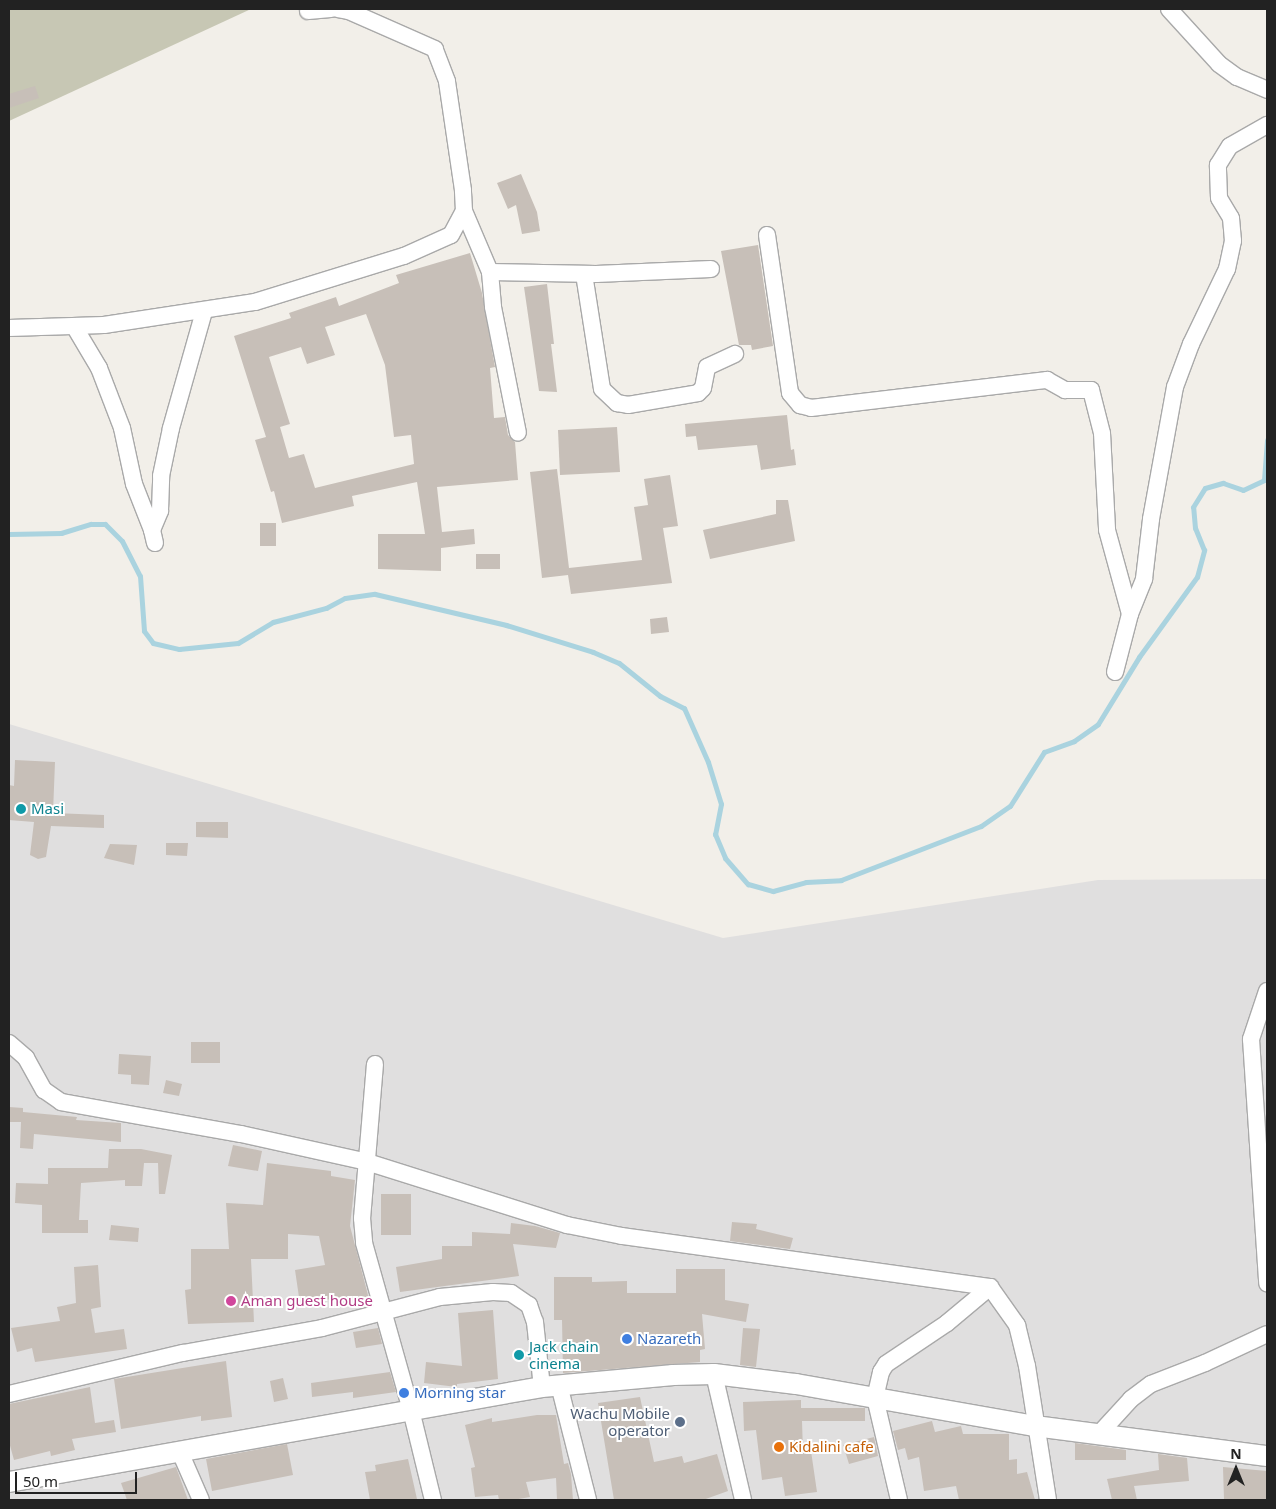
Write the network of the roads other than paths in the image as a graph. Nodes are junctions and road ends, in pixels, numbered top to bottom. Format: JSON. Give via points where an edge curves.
{"nodes":[{"id":1,"x":331,"y":9,"type":"edge"},
{"id":2,"x":338,"y":9,"type":"edge"},
{"id":3,"x":1169,"y":9,"type":"edge"},
{"id":4,"x":308,"y":10,"type":"dead end"},
{"id":5,"x":1267,"y":90,"type":"edge"},
{"id":6,"x":1267,"y":125,"type":"edge"},
{"id":7,"x":464,"y":212,"type":"junction"},
{"id":8,"x":767,"y":236,"type":"dead end"},
{"id":9,"x":711,"y":269,"type":"dead end"},
{"id":10,"x":490,"y":272,"type":"junction"},
{"id":11,"x":584,"y":274,"type":"junction"},
{"id":12,"x":204,"y":311,"type":"junction"},
{"id":13,"x":74,"y":326,"type":"junction"},
{"id":14,"x":9,"y":328,"type":"edge"},
{"id":15,"x":734,"y":354,"type":"dead end"},
{"id":16,"x":518,"y":433,"type":"dead end"},
{"id":17,"x":1130,"y":614,"type":"junction"},
{"id":18,"x":1114,"y":672,"type":"dead end"},
{"id":19,"x":1267,"y":991,"type":"edge"},
{"id":20,"x":9,"y":1043,"type":"edge"},
{"id":21,"x":376,"y":1064,"type":"dead end"},
{"id":22,"x":367,"y":1162,"type":"junction"},
{"id":23,"x":1267,"y":1283,"type":"edge"},
{"id":24,"x":990,"y":1287,"type":"junction"},
{"id":25,"x":384,"y":1312,"type":"junction"},
{"id":26,"x":1267,"y":1334,"type":"edge"},
{"id":27,"x":714,"y":1374,"type":"junction"},
{"id":28,"x":551,"y":1386,"type":"junction"},
{"id":29,"x":9,"y":1394,"type":"edge"},
{"id":30,"x":875,"y":1398,"type":"junction"},
{"id":31,"x":411,"y":1410,"type":"junction"},
{"id":32,"x":1035,"y":1426,"type":"junction"},
{"id":33,"x":1100,"y":1433,"type":"junction"},
{"id":34,"x":180,"y":1452,"type":"junction"},
{"id":35,"x":1267,"y":1456,"type":"edge"},
{"id":36,"x":9,"y":1482,"type":"edge"},
{"id":37,"x":201,"y":1500,"type":"edge"},
{"id":38,"x":433,"y":1500,"type":"edge"},
{"id":39,"x":588,"y":1500,"type":"edge"},
{"id":40,"x":742,"y":1500,"type":"edge"},
{"id":41,"x":899,"y":1500,"type":"edge"},
{"id":42,"x":1048,"y":1500,"type":"edge"}],
"edges":[{"from":1,"to":4,"type":"street"},
{"from":2,"to":7,"type":"street","via":[[349,10],[435,49],[447,81]]},
{"from":3,"to":5,"type":"street","via":[[1219,64],[1237,77]]},
{"from":6,"to":17,"type":"street","via":[[1230,146],[1218,165],[1219,198],[1232,218],[1233,241],[1227,269],[1191,344],[1175,387],[1151,519],[1144,579]]},
{"from":7,"to":10,"type":"street"},
{"from":7,"to":12,"type":"street","via":[[452,235],[404,256],[255,302]]},
{"from":8,"to":17,"type":"street","via":[[790,393],[800,405],[811,408],[1048,380],[1065,390],[1091,390],[1102,433],[1107,530]]},
{"from":9,"to":11,"type":"street"},
{"from":10,"to":11,"type":"street"},
{"from":10,"to":16,"type":"street","via":[[493,307]]},
{"from":11,"to":15,"type":"street","via":[[602,389],[617,403],[628,405],[698,393],[707,367]]},
{"from":12,"to":13,"type":"street"},
{"from":12,"to":13,"type":"street","via":[[184,374],[161,476],[160,511],[153,536],[134,484],[119,420],[87,344]]},
{"from":13,"to":14,"type":"street"},
{"from":17,"to":18,"type":"street"},
{"from":19,"to":23,"type":"street","via":[[1251,1039]]},
{"from":20,"to":22,"type":"street","via":[[26,1058],[44,1090],[61,1102],[241,1134]]},
{"from":21,"to":22,"type":"street"},
{"from":22,"to":24,"type":"street","via":[[567,1225],[622,1236]]},
{"from":22,"to":25,"type":"street","via":[[362,1218],[364,1243]]},
{"from":24,"to":30,"type":"street","via":[[947,1323],[886,1364],[880,1372]]},
{"from":24,"to":32,"type":"street","via":[[1017,1324],[1027,1366]]},
{"from":25,"to":28,"type":"street","via":[[440,1297],[511,1293],[528,1305]]},
{"from":25,"to":29,"type":"street"},
{"from":25,"to":31,"type":"street"},
{"from":26,"to":33,"type":"street","via":[[1151,1384],[1131,1399]]},
{"from":27,"to":28,"type":"street"},
{"from":27,"to":30,"type":"street"},
{"from":27,"to":40,"type":"street"},
{"from":28,"to":31,"type":"street"},
{"from":28,"to":39,"type":"street"},
{"from":30,"to":32,"type":"street"},
{"from":30,"to":41,"type":"street"},
{"from":31,"to":34,"type":"street"},
{"from":31,"to":38,"type":"street"},
{"from":32,"to":33,"type":"street"},
{"from":32,"to":42,"type":"street"},
{"from":33,"to":35,"type":"street"},
{"from":34,"to":36,"type":"street"},
{"from":34,"to":37,"type":"street"}]}
